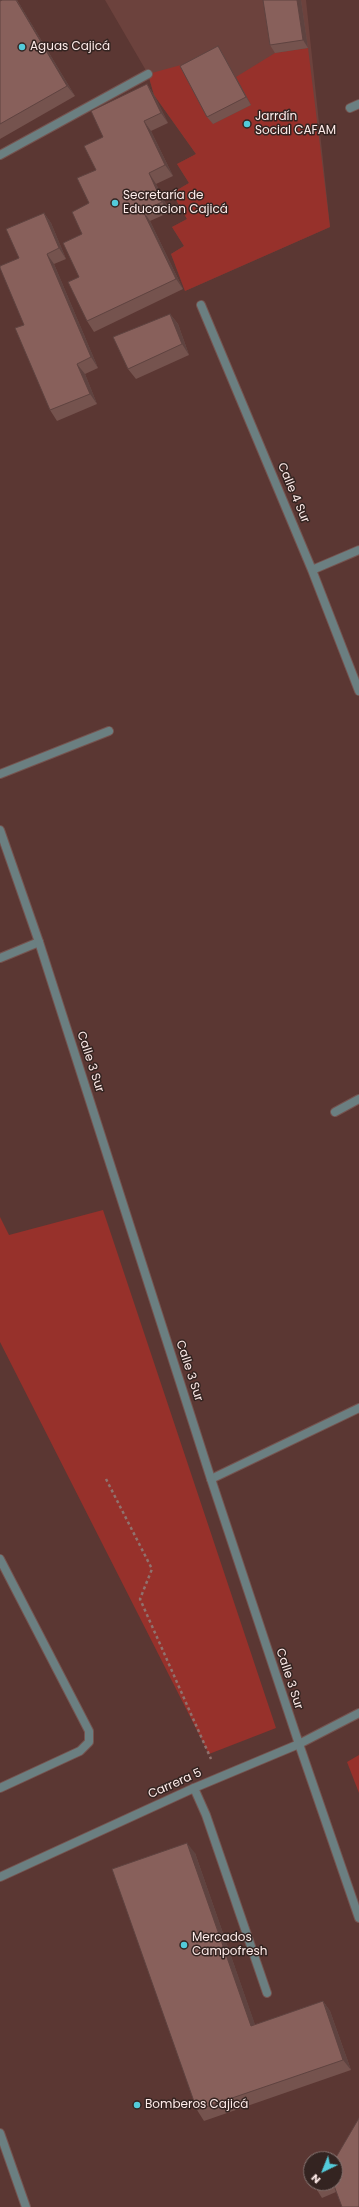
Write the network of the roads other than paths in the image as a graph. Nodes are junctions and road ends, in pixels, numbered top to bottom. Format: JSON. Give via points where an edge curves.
{"nodes":[{"id":1,"x":148,"y":74,"type":"dead end"},
{"id":2,"x":359,"y":104,"type":"edge"},
{"id":3,"x":350,"y":108,"type":"dead end"},
{"id":4,"x":0,"y":155,"type":"edge"},
{"id":5,"x":201,"y":305,"type":"dead end"},
{"id":6,"x":359,"y":550,"type":"edge"},
{"id":7,"x":312,"y":570,"type":"junction"},
{"id":8,"x":359,"y":691,"type":"edge"},
{"id":9,"x":109,"y":732,"type":"dead end"},
{"id":10,"x":0,"y":774,"type":"edge"},
{"id":11,"x":0,"y":830,"type":"edge"},
{"id":12,"x":39,"y":942,"type":"junction"},
{"id":13,"x":0,"y":958,"type":"edge"},
{"id":14,"x":359,"y":1099,"type":"edge"},
{"id":15,"x":334,"y":1112,"type":"dead end"},
{"id":16,"x":359,"y":1408,"type":"edge"},
{"id":17,"x":211,"y":1479,"type":"junction"},
{"id":18,"x":0,"y":1559,"type":"edge"},
{"id":19,"x":359,"y":1713,"type":"edge"},
{"id":20,"x":298,"y":1744,"type":"junction"},
{"id":21,"x":0,"y":1788,"type":"edge"},
{"id":22,"x":194,"y":1788,"type":"junction"},
{"id":23,"x":0,"y":1877,"type":"edge"},
{"id":24,"x":359,"y":1918,"type":"edge"},
{"id":25,"x":267,"y":1993,"type":"dead end"},
{"id":26,"x":0,"y":2133,"type":"edge"},
{"id":27,"x":26,"y":2207,"type":"edge"}],
"edges":[{"from":1,"to":4,"type":"street"},
{"from":2,"to":3,"type":"street"},
{"from":5,"to":7,"type":"street","name":"Calle 4 Sur"},
{"from":6,"to":7,"type":"street"},
{"from":7,"to":8,"type":"street","name":"Calle 4 Sur"},
{"from":9,"to":10,"type":"street"},
{"from":11,"to":12,"type":"street","name":"Calle 3 Sur"},
{"from":12,"to":13,"type":"street"},
{"from":12,"to":17,"type":"street","name":"Calle 3 Sur"},
{"from":14,"to":15,"type":"street"},
{"from":16,"to":17,"type":"street"},
{"from":17,"to":20,"type":"street","name":"Calle 3 Sur"},
{"from":18,"to":21,"type":"street","via":[[89,1731],[89,1742],[80,1751]]},
{"from":19,"to":20,"type":"street","name":"Carrera 5"},
{"from":20,"to":22,"type":"street","name":"Carrera 5"},
{"from":20,"to":24,"type":"street","name":"Calle 3 Sur"},
{"from":22,"to":23,"type":"street","name":"Carrera 5"},
{"from":22,"to":25,"type":"street","via":[[206,1815]]},
{"from":26,"to":27,"type":"street"}]}
